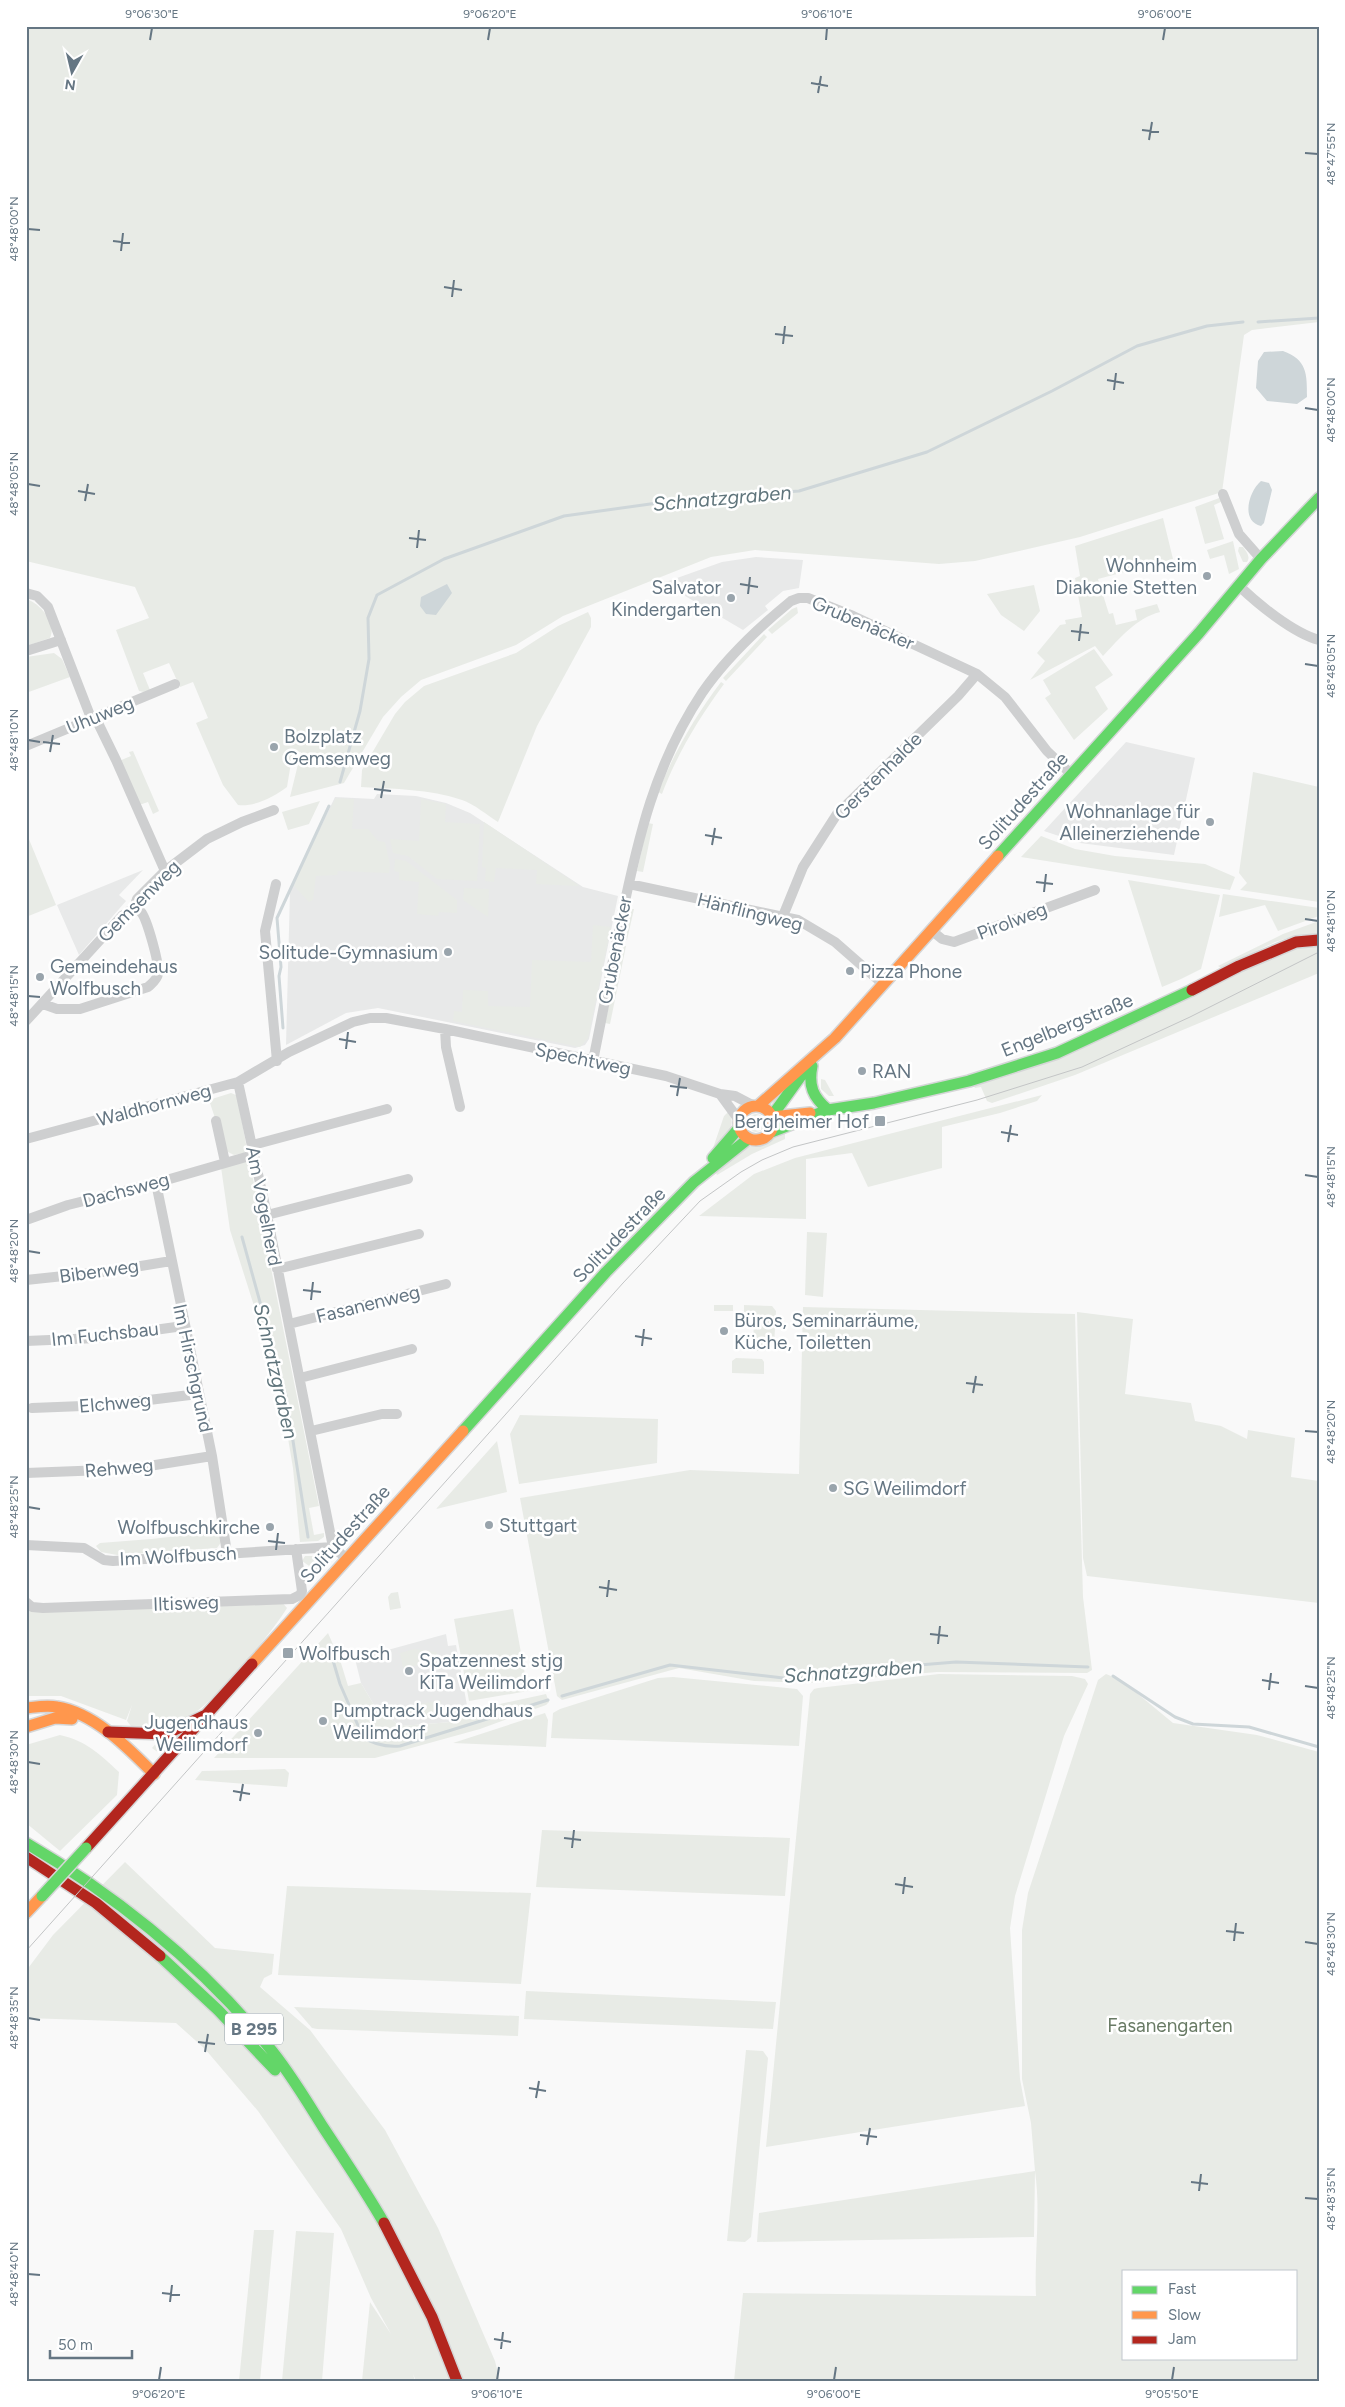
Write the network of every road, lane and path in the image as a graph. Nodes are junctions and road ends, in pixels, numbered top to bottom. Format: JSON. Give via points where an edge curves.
{"nodes":[{"id":1,"x":1223,"y":494,"type":"dead end"},
{"id":2,"x":1319,"y":498,"type":"edge"},
{"id":3,"x":1261,"y":559,"type":"junction"},
{"id":4,"x":1239,"y":586,"type":"junction"},
{"id":5,"x":26,"y":593,"type":"edge"},
{"id":6,"x":61,"y":640,"type":"junction"},
{"id":7,"x":1319,"y":640,"type":"edge"},
{"id":8,"x":26,"y":651,"type":"edge"},
{"id":9,"x":977,"y":674,"type":"junction"},
{"id":10,"x":174,"y":684,"type":"dead end"},
{"id":11,"x":91,"y":718,"type":"junction"},
{"id":12,"x":26,"y":746,"type":"edge"},
{"id":13,"x":1071,"y":774,"type":"junction"},
{"id":14,"x":274,"y":810,"type":"dead end"},
{"id":15,"x":165,"y":871,"type":"junction"},
{"id":16,"x":276,"y":884,"type":"dead end"},
{"id":17,"x":629,"y":884,"type":"junction"},
{"id":18,"x":1095,"y":890,"type":"dead end"},
{"id":19,"x":134,"y":908,"type":"junction"},
{"id":20,"x":783,"y":916,"type":"junction"},
{"id":21,"x":931,"y":930,"type":"junction"},
{"id":22,"x":1319,"y":940,"type":"edge"},
{"id":23,"x":883,"y":984,"type":"junction"},
{"id":24,"x":43,"y":1004,"type":"junction"},
{"id":25,"x":26,"y":1021,"type":"edge"},
{"id":26,"x":445,"y":1029,"type":"junction"},
{"id":27,"x":277,"y":1061,"type":"junction"},
{"id":28,"x":593,"y":1061,"type":"junction"},
{"id":29,"x":811,"y":1061,"type":"junction"},
{"id":30,"x":238,"y":1082,"type":"junction"},
{"id":31,"x":720,"y":1094,"type":"junction"},
{"id":32,"x":756,"y":1106,"type":"junction"},
{"id":33,"x":460,"y":1107,"type":"dead end"},
{"id":34,"x":387,"y":1109,"type":"dead end"},
{"id":35,"x":823,"y":1111,"type":"junction"},
{"id":36,"x":772,"y":1116,"type":"junction"},
{"id":37,"x":216,"y":1121,"type":"dead end"},
{"id":38,"x":739,"y":1124,"type":"junction"},
{"id":39,"x":771,"y":1132,"type":"junction"},
{"id":40,"x":748,"y":1139,"type":"junction"},
{"id":41,"x":26,"y":1140,"type":"edge"},
{"id":42,"x":253,"y":1150,"type":"junction"},
{"id":43,"x":226,"y":1162,"type":"junction"},
{"id":44,"x":408,"y":1179,"type":"dead end"},
{"id":45,"x":694,"y":1182,"type":"junction"},
{"id":46,"x":156,"y":1183,"type":"junction"},
{"id":47,"x":267,"y":1215,"type":"junction"},
{"id":48,"x":26,"y":1220,"type":"edge"},
{"id":49,"x":418,"y":1234,"type":"dead end"},
{"id":50,"x":171,"y":1261,"type":"junction"},
{"id":51,"x":277,"y":1269,"type":"junction"},
{"id":52,"x":26,"y":1280,"type":"edge"},
{"id":53,"x":446,"y":1284,"type":"dead end"},
{"id":54,"x":289,"y":1324,"type":"junction"},
{"id":55,"x":183,"y":1326,"type":"junction"},
{"id":56,"x":26,"y":1341,"type":"edge"},
{"id":57,"x":412,"y":1349,"type":"dead end"},
{"id":58,"x":300,"y":1378,"type":"junction"},
{"id":59,"x":198,"y":1394,"type":"junction"},
{"id":60,"x":32,"y":1408,"type":"dead end"},
{"id":61,"x":397,"y":1414,"type":"dead end"},
{"id":62,"x":311,"y":1431,"type":"junction"},
{"id":63,"x":212,"y":1456,"type":"junction"},
{"id":64,"x":26,"y":1474,"type":"edge"},
{"id":65,"x":26,"y":1545,"type":"edge"},
{"id":66,"x":333,"y":1547,"type":"junction"},
{"id":67,"x":296,"y":1549,"type":"junction"},
{"id":68,"x":227,"y":1553,"type":"junction"},
{"id":69,"x":347,"y":1559,"type":"junction"},
{"id":70,"x":26,"y":1602,"type":"edge"},
{"id":71,"x":26,"y":1708,"type":"edge"},
{"id":72,"x":208,"y":1714,"type":"junction"},
{"id":73,"x":89,"y":1721,"type":"junction"},
{"id":74,"x":26,"y":1727,"type":"edge"},
{"id":75,"x":108,"y":1732,"type":"junction"},
{"id":76,"x":154,"y":1774,"type":"junction"},
{"id":77,"x":26,"y":1836,"type":"edge"},
{"id":78,"x":26,"y":1843,"type":"edge"},
{"id":79,"x":37,"y":1849,"type":"junction"},
{"id":80,"x":26,"y":1857,"type":"edge"},
{"id":81,"x":26,"y":1913,"type":"edge"},
{"id":82,"x":311,"y":2108,"type":"junction"},
{"id":83,"x":457,"y":2381,"type":"edge"}],
"edges":[{"from":1,"to":3,"type":"street","via":[[1239,534]]},
{"from":2,"to":3,"type":"main road","name":"Solitudestraße"},
{"from":3,"to":4,"type":"main road","name":"Solitudestraße"},
{"from":4,"to":7,"type":"street","via":[[1296,630]]},
{"from":4,"to":13,"type":"main road","name":"Solitudestraße"},
{"from":5,"to":6,"type":"street","via":[[37,596],[46,604]]},
{"from":6,"to":8,"type":"street"},
{"from":6,"to":11,"type":"street"},
{"from":9,"to":13,"type":"street","name":"Grubenäcker","via":[[1004,696],[1047,751]]},
{"from":9,"to":17,"type":"street","name":"Grubenäcker","via":[[808,598],[791,601],[747,639],[707,686],[684,723],[651,793]]},
{"from":9,"to":20,"type":"street","name":"Gerstenhalde","via":[[837,814],[803,867]]},
{"from":10,"to":11,"type":"street","name":"Uhuweg"},
{"from":11,"to":12,"type":"street","name":"Uhuweg"},
{"from":11,"to":15,"type":"street","via":[[98,723],[116,760]]},
{"from":13,"to":21,"type":"main road","name":"Solitudestraße"},
{"from":14,"to":15,"type":"street","name":"Gemsenweg","via":[[207,839]]},
{"from":15,"to":19,"type":"street","name":"Gemsenweg","via":[[137,899]]},
{"from":16,"to":27,"type":"street","via":[[265,931]]},
{"from":17,"to":20,"type":"street","name":"Hänflingweg"},
{"from":17,"to":28,"type":"street","name":"Grubenäcker"},
{"from":18,"to":21,"type":"street","name":"Pirolweg","via":[[954,942],[942,939]]},
{"from":19,"to":24,"type":"street","name":"Gemsenweg","via":[[122,916]]},
{"from":19,"to":24,"type":"street","via":[[146,920],[158,966],[154,982],[148,987],[80,1009],[57,1009]]},
{"from":20,"to":23,"type":"street","name":"Hänflingweg","via":[[798,920],[835,942]]},
{"from":21,"to":23,"type":"main road","name":"Solitudestraße"},
{"from":22,"to":35,"type":"main road","name":"Engelbergstraße","via":[[1296,942],[1239,966],[1057,1053],[969,1081]]},
{"from":23,"to":29,"type":"main road","name":"Solitudestraße"},
{"from":24,"to":25,"type":"street","name":"Gemsenweg"},
{"from":26,"to":27,"type":"street","name":"Spechtweg","via":[[370,1018],[353,1022],[289,1052]]},
{"from":26,"to":28,"type":"street","name":"Spechtweg"},
{"from":26,"to":33,"type":"street"},
{"from":27,"to":30,"type":"street","name":"Waldhornweg"},
{"from":28,"to":31,"type":"street","name":"Spechtweg","via":[[666,1076]]},
{"from":29,"to":32,"type":"main road","name":"Solitudestraße"},
{"from":29,"to":35,"type":"main road","via":[[809,1087]]},
{"from":29,"to":36,"type":"main road","name":"Solitudestraße"},
{"from":30,"to":41,"type":"street","name":"Waldhornweg"},
{"from":30,"to":42,"type":"street","name":"Am Vogelherd"},
{"from":31,"to":32,"type":"street","name":"Spechtweg","via":[[735,1096]]},
{"from":31,"to":38,"type":"street"},
{"from":32,"to":36,"type":"main road","via":[[766,1109]]},
{"from":32,"to":38,"type":"main road","via":[[744,1110]]},
{"from":34,"to":42,"type":"street","name":"Dachsweg"},
{"from":35,"to":36,"type":"main road","name":"Engelbergstraße"},
{"from":35,"to":39,"type":"main road","name":"Engelbergstraße"},
{"from":36,"to":39,"type":"main road"},
{"from":37,"to":43,"type":"street"},
{"from":38,"to":40,"type":"main road"},
{"from":38,"to":45,"type":"main road","name":"Solitudestraße"},
{"from":39,"to":40,"type":"main road","via":[[761,1140]]},
{"from":40,"to":45,"type":"main road","name":"Solitudestraße"},
{"from":42,"to":43,"type":"street","name":"Dachsweg"},
{"from":42,"to":47,"type":"street","name":"Am Vogelherd"},
{"from":43,"to":46,"type":"street","name":"Dachsweg"},
{"from":44,"to":47,"type":"street"},
{"from":45,"to":69,"type":"main road","name":"Solitudestraße","via":[[594,1286]]},
{"from":46,"to":48,"type":"street","name":"Dachsweg","via":[[68,1205]]},
{"from":46,"to":50,"type":"street","name":"Im Hirschgrund"},
{"from":47,"to":51,"type":"street","name":"Am Vogelherd"},
{"from":49,"to":51,"type":"street"},
{"from":50,"to":52,"type":"street","name":"Biberweg"},
{"from":50,"to":55,"type":"street","name":"Im Hirschgrund"},
{"from":51,"to":54,"type":"street","name":"Am Vogelherd"},
{"from":53,"to":54,"type":"street","name":"Fasanenweg"},
{"from":54,"to":58,"type":"street","name":"Am Vogelherd"},
{"from":55,"to":56,"type":"street","name":"Im Fuchsbau","via":[[97,1338]]},
{"from":55,"to":59,"type":"street","name":"Im Hirschgrund"},
{"from":57,"to":58,"type":"street"},
{"from":58,"to":62,"type":"street","name":"Am Vogelherd"},
{"from":59,"to":60,"type":"street","name":"Elchweg","via":[[108,1406]]},
{"from":59,"to":63,"type":"street","name":"Im Hirschgrund"},
{"from":61,"to":62,"type":"street","via":[[382,1414]]},
{"from":62,"to":66,"type":"street","name":"Am Vogelherd"},
{"from":63,"to":64,"type":"street","name":"Rehweg","via":[[130,1469]]},
{"from":63,"to":68,"type":"street","name":"Im Hirschgrund"},
{"from":65,"to":68,"type":"street","name":"Im Wolfbusch","via":[[84,1548],[104,1560],[113,1561]]},
{"from":66,"to":67,"type":"street","name":"Im Wolfbusch"},
{"from":66,"to":69,"type":"street"},
{"from":67,"to":68,"type":"street","name":"Im Wolfbusch"},
{"from":67,"to":70,"type":"street","name":"Iltisweg","via":[[302,1590],[300,1595],[286,1600],[43,1608],[32,1607]]},
{"from":69,"to":72,"type":"main road","name":"Solitudestraße"},
{"from":71,"to":73,"type":"main road","via":[[61,1708]]},
{"from":72,"to":75,"type":"main road","via":[[166,1734]]},
{"from":72,"to":76,"type":"main road","name":"Solitudestraße"},
{"from":73,"to":74,"type":"main road","via":[[55,1718]]},
{"from":73,"to":75,"type":"main road"},
{"from":75,"to":76,"type":"main road"},
{"from":76,"to":81,"type":"main road","name":"Solitudestraße","bridge":true},
{"from":77,"to":79,"type":"main road","number":"B 295"},
{"from":78,"to":79,"type":"main road","number":"B 295"},
{"from":79,"to":82,"type":"main road","number":"B 295","via":[[115,1902],[219,1991],[269,2047]]},
{"from":80,"to":82,"type":"main road","number":"B 295","via":[[100,1905],[172,1964]]},
{"from":82,"to":83,"type":"main road","number":"B 295","via":[[361,2183],[400,2251],[430,2313]]}]}
